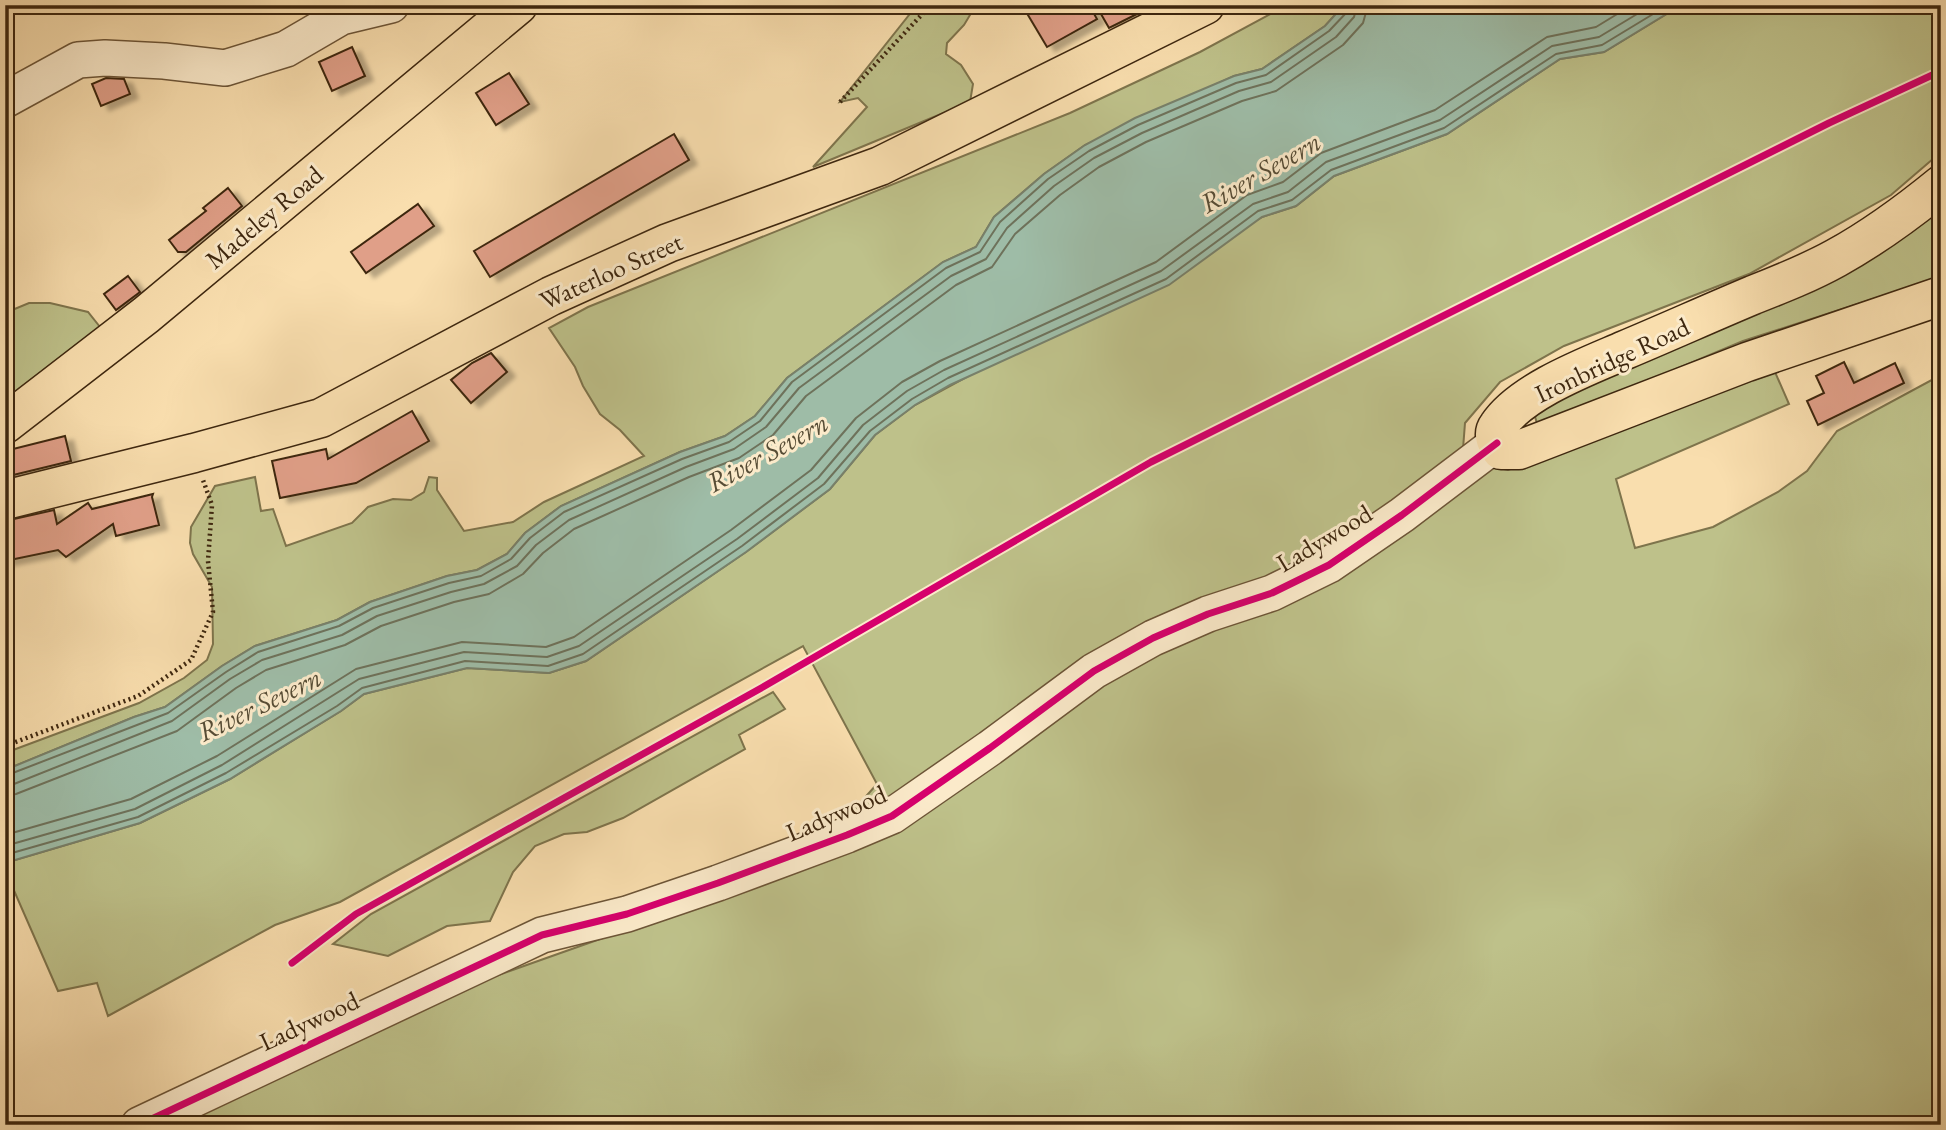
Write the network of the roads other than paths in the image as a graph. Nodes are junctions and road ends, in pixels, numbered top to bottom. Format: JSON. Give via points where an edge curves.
{"nodes":[{"id":1,"x":391,"y":5,"type":"edge"},
{"id":2,"x":518,"y":5,"type":"edge"},
{"id":3,"x":1205,"y":5,"type":"edge"},
{"id":4,"x":5,"y":100,"type":"edge"},
{"id":5,"x":1941,"y":185,"type":"edge"},
{"id":6,"x":1941,"y":296,"type":"edge"},
{"id":7,"x":5,"y":424,"type":"edge"},
{"id":8,"x":1497,"y":443,"type":"junction"},
{"id":9,"x":5,"y":500,"type":"edge"},
{"id":10,"x":139,"y":1125,"type":"edge"}],
"edges":[{"from":1,"to":4,"type":"street","via":[[341,17],[286,49],[225,68],[106,58],[78,60]]},
{"from":2,"to":7,"type":"main road","name":"Madeley Road","via":[[146,315]]},
{"from":3,"to":9,"type":"main road","name":"Waterloo Street","via":[[880,166],[668,243],[551,296],[321,418]]},
{"from":5,"to":8,"type":"main road","name":"Ironbridge Road","via":[[1901,218],[1836,258],[1565,377],[1504,419],[1496,427]]},
{"from":6,"to":8,"type":"main road","name":"Ironbridge Road","via":[[1747,362],[1519,450],[1501,450]]},
{"from":8,"to":10,"type":"street","name":"Ladywood","via":[[1329,565],[1272,593],[1153,638],[1094,671],[892,816],[627,914],[542,935]]}]}
